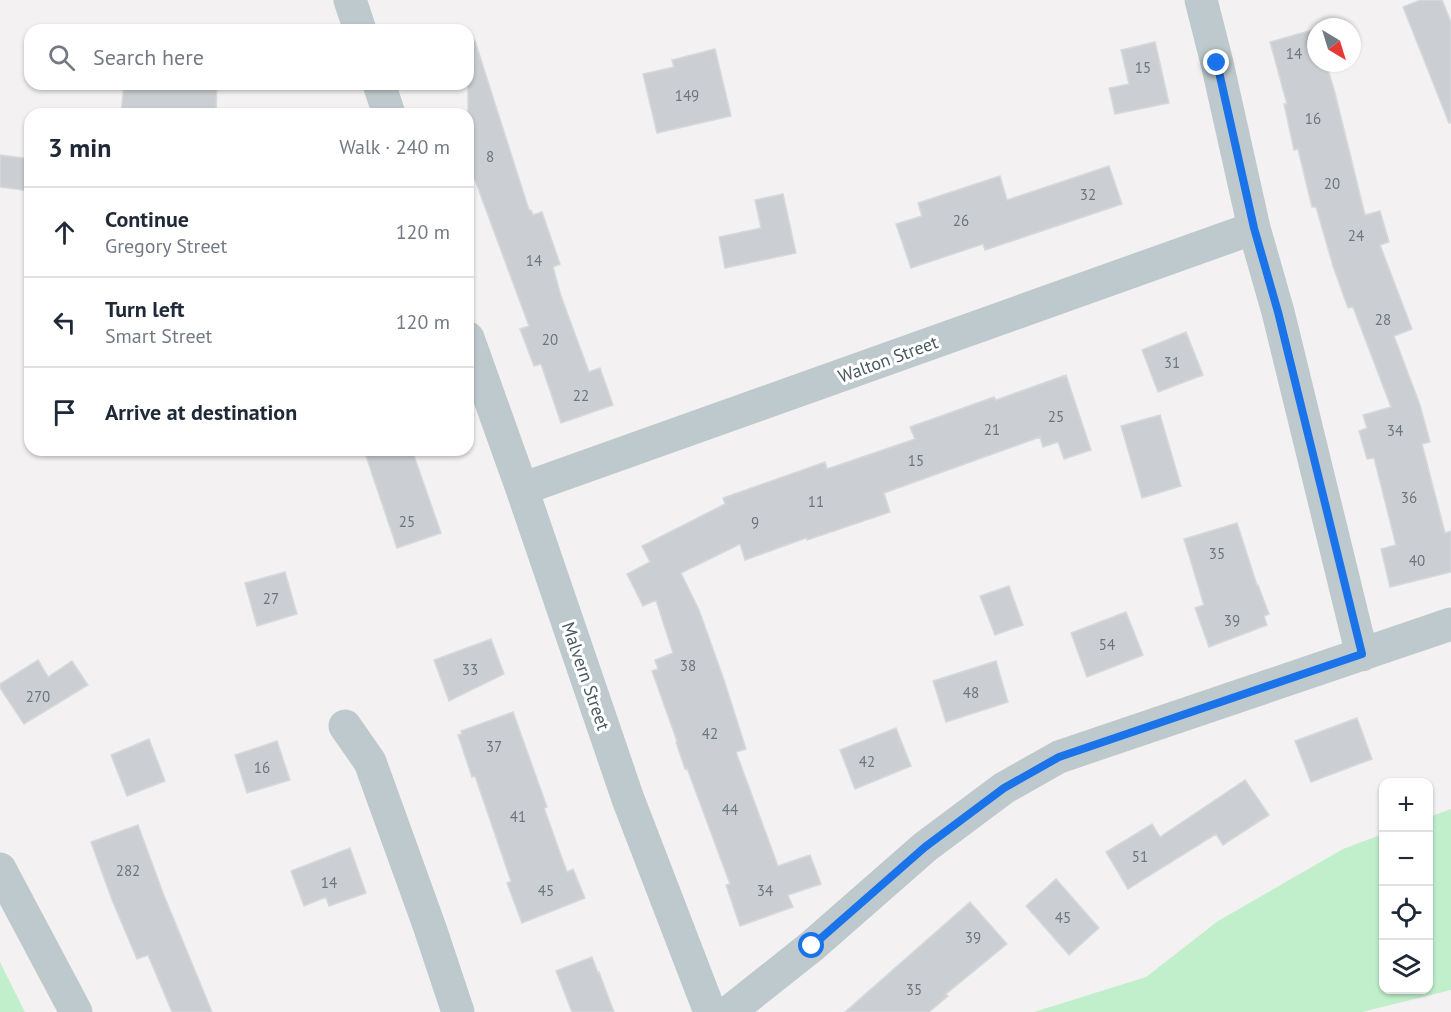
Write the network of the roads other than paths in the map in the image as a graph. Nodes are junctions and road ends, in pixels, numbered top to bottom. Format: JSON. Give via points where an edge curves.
{"nodes":[{"id":1,"x":350,"y":0,"type":"edge"},
{"id":2,"x":1201,"y":0,"type":"edge"},
{"id":3,"x":358,"y":24,"type":"edge"},
{"id":4,"x":381,"y":90,"type":"edge"},
{"id":5,"x":387,"y":108,"type":"edge"},
{"id":6,"x":1254,"y":228,"type":"junction"},
{"id":7,"x":474,"y":355,"type":"edge"},
{"id":8,"x":522,"y":489,"type":"junction"},
{"id":9,"x":1451,"y":624,"type":"edge"},
{"id":10,"x":1362,"y":654,"type":"junction"},
{"id":11,"x":345,"y":726,"type":"dead end"},
{"id":12,"x":0,"y":869,"type":"edge"},
{"id":13,"x":76,"y":1012,"type":"edge"},
{"id":14,"x":458,"y":1012,"type":"edge"},
{"id":15,"x":710,"y":1012,"type":"edge"},
{"id":16,"x":729,"y":1012,"type":"edge"}],
"edges":[{"from":1,"to":3,"type":"street"},
{"from":2,"to":6,"type":"street"},
{"from":4,"to":5,"type":"street"},
{"from":6,"to":8,"type":"street","name":"Walton Street"},
{"from":6,"to":10,"type":"street"},
{"from":7,"to":8,"type":"street","name":"Malvern Street"},
{"from":8,"to":15,"type":"street","name":"Malvern Street","via":[[628,799]]},
{"from":9,"to":10,"type":"street"},
{"from":10,"to":16,"type":"street","via":[[1059,757],[1004,788],[925,847]]},
{"from":11,"to":14,"type":"street","via":[[370,762]]},
{"from":12,"to":13,"type":"street"}]}
